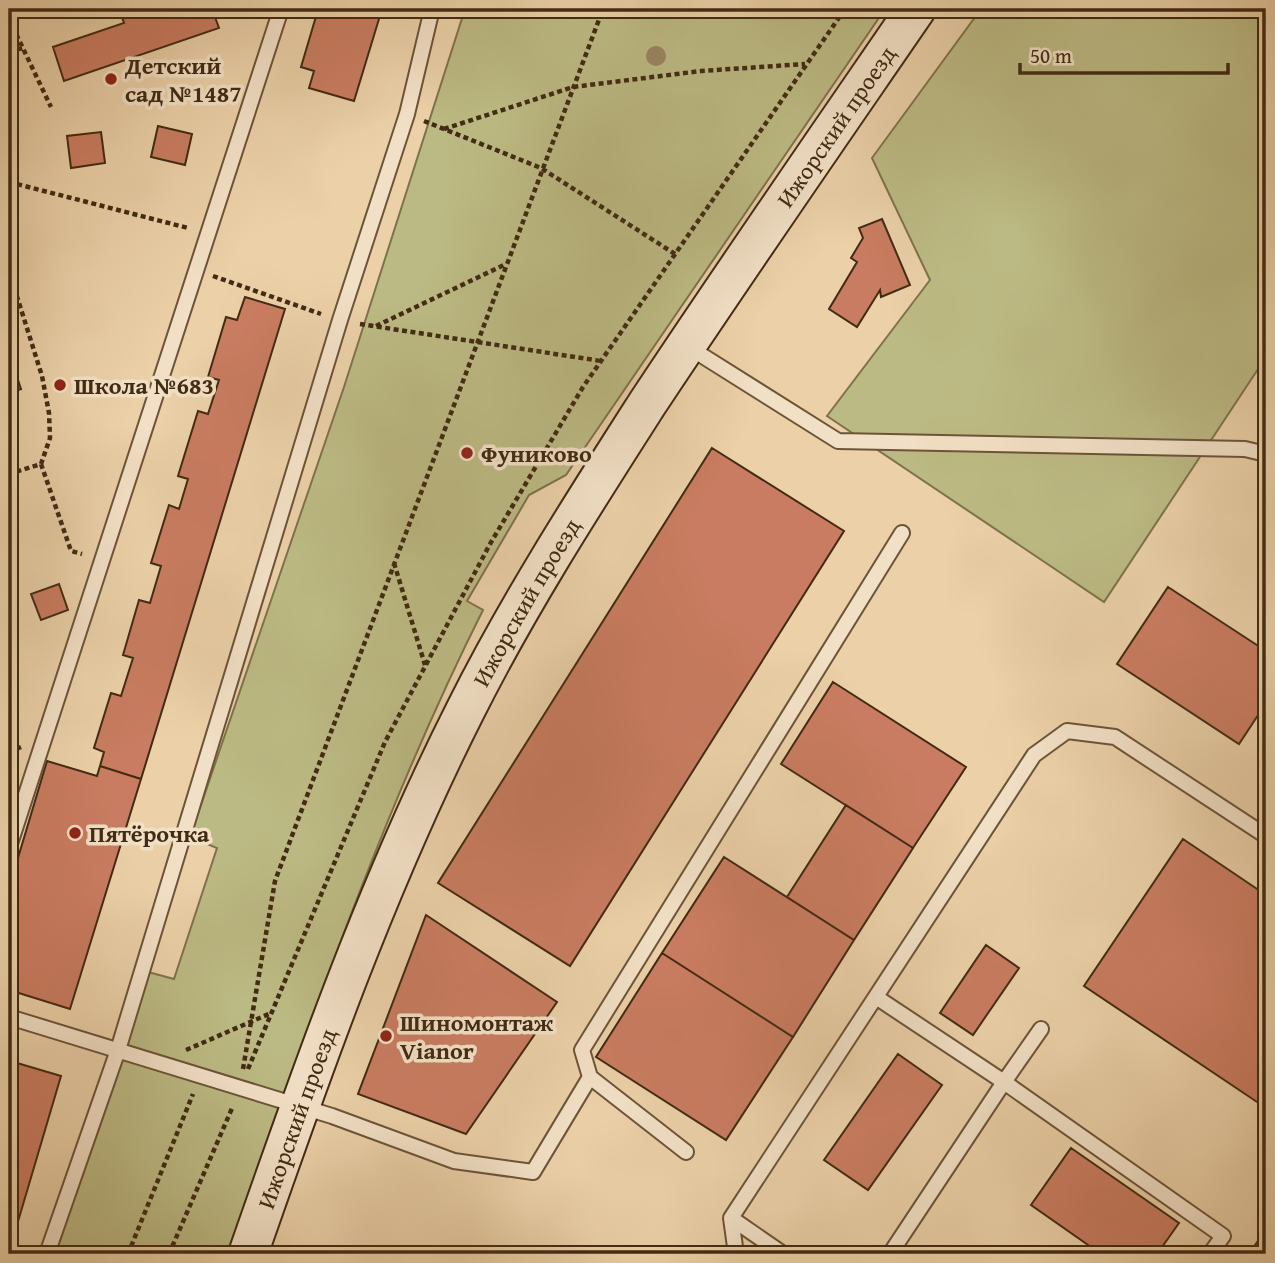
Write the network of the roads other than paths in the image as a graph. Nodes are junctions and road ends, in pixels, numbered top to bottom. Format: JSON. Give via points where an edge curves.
{"nodes":[{"id":1,"x":281,"y":9,"type":"edge"},
{"id":2,"x":432,"y":9,"type":"edge"},
{"id":3,"x":916,"y":9,"type":"edge"},
{"id":4,"x":686,"y":345,"type":"junction"},
{"id":5,"x":1266,"y":454,"type":"edge"},
{"id":6,"x":902,"y":533,"type":"dead end"},
{"id":7,"x":1266,"y":836,"type":"edge"},
{"id":8,"x":9,"y":846,"type":"edge"},
{"id":9,"x":876,"y":997,"type":"junction"},
{"id":10,"x":9,"y":1017,"type":"edge"},
{"id":11,"x":1041,"y":1029,"type":"dead end"},
{"id":12,"x":118,"y":1050,"type":"junction"},
{"id":13,"x":590,"y":1077,"type":"junction"},
{"id":14,"x":1004,"y":1082,"type":"junction"},
{"id":15,"x":300,"y":1107,"type":"junction"},
{"id":16,"x":686,"y":1152,"type":"dead end"},
{"id":17,"x":731,"y":1219,"type":"junction"},
{"id":18,"x":47,"y":1254,"type":"edge"},
{"id":19,"x":249,"y":1254,"type":"edge"},
{"id":20,"x":736,"y":1254,"type":"edge"},
{"id":21,"x":783,"y":1254,"type":"edge"},
{"id":22,"x":890,"y":1254,"type":"edge"},
{"id":23,"x":1210,"y":1254,"type":"edge"}],
"edges":[{"from":1,"to":8,"type":"lane"},
{"from":2,"to":12,"type":"lane","via":[[407,114]]},
{"from":3,"to":4,"type":"street","name":"Ижорский проезд"},
{"from":4,"to":5,"type":"lane","via":[[838,441],[1245,449]]},
{"from":4,"to":15,"type":"street","name":"Ижорский проезд","via":[[603,472],[466,709],[414,816]]},
{"from":6,"to":13,"type":"lane","via":[[582,1050]]},
{"from":7,"to":9,"type":"lane","via":[[1115,737],[1067,731],[1034,755]]},
{"from":9,"to":14,"type":"lane"},
{"from":9,"to":17,"type":"lane"},
{"from":10,"to":12,"type":"lane"},
{"from":11,"to":14,"type":"lane"},
{"from":12,"to":15,"type":"lane"},
{"from":12,"to":18,"type":"lane"},
{"from":13,"to":15,"type":"lane","via":[[533,1172],[454,1161]]},
{"from":13,"to":16,"type":"lane"},
{"from":14,"to":22,"type":"lane"},
{"from":14,"to":23,"type":"lane","via":[[1223,1236]]},
{"from":15,"to":19,"type":"street","name":"Ижорский проезд"},
{"from":17,"to":20,"type":"lane"},
{"from":17,"to":21,"type":"lane"}]}
